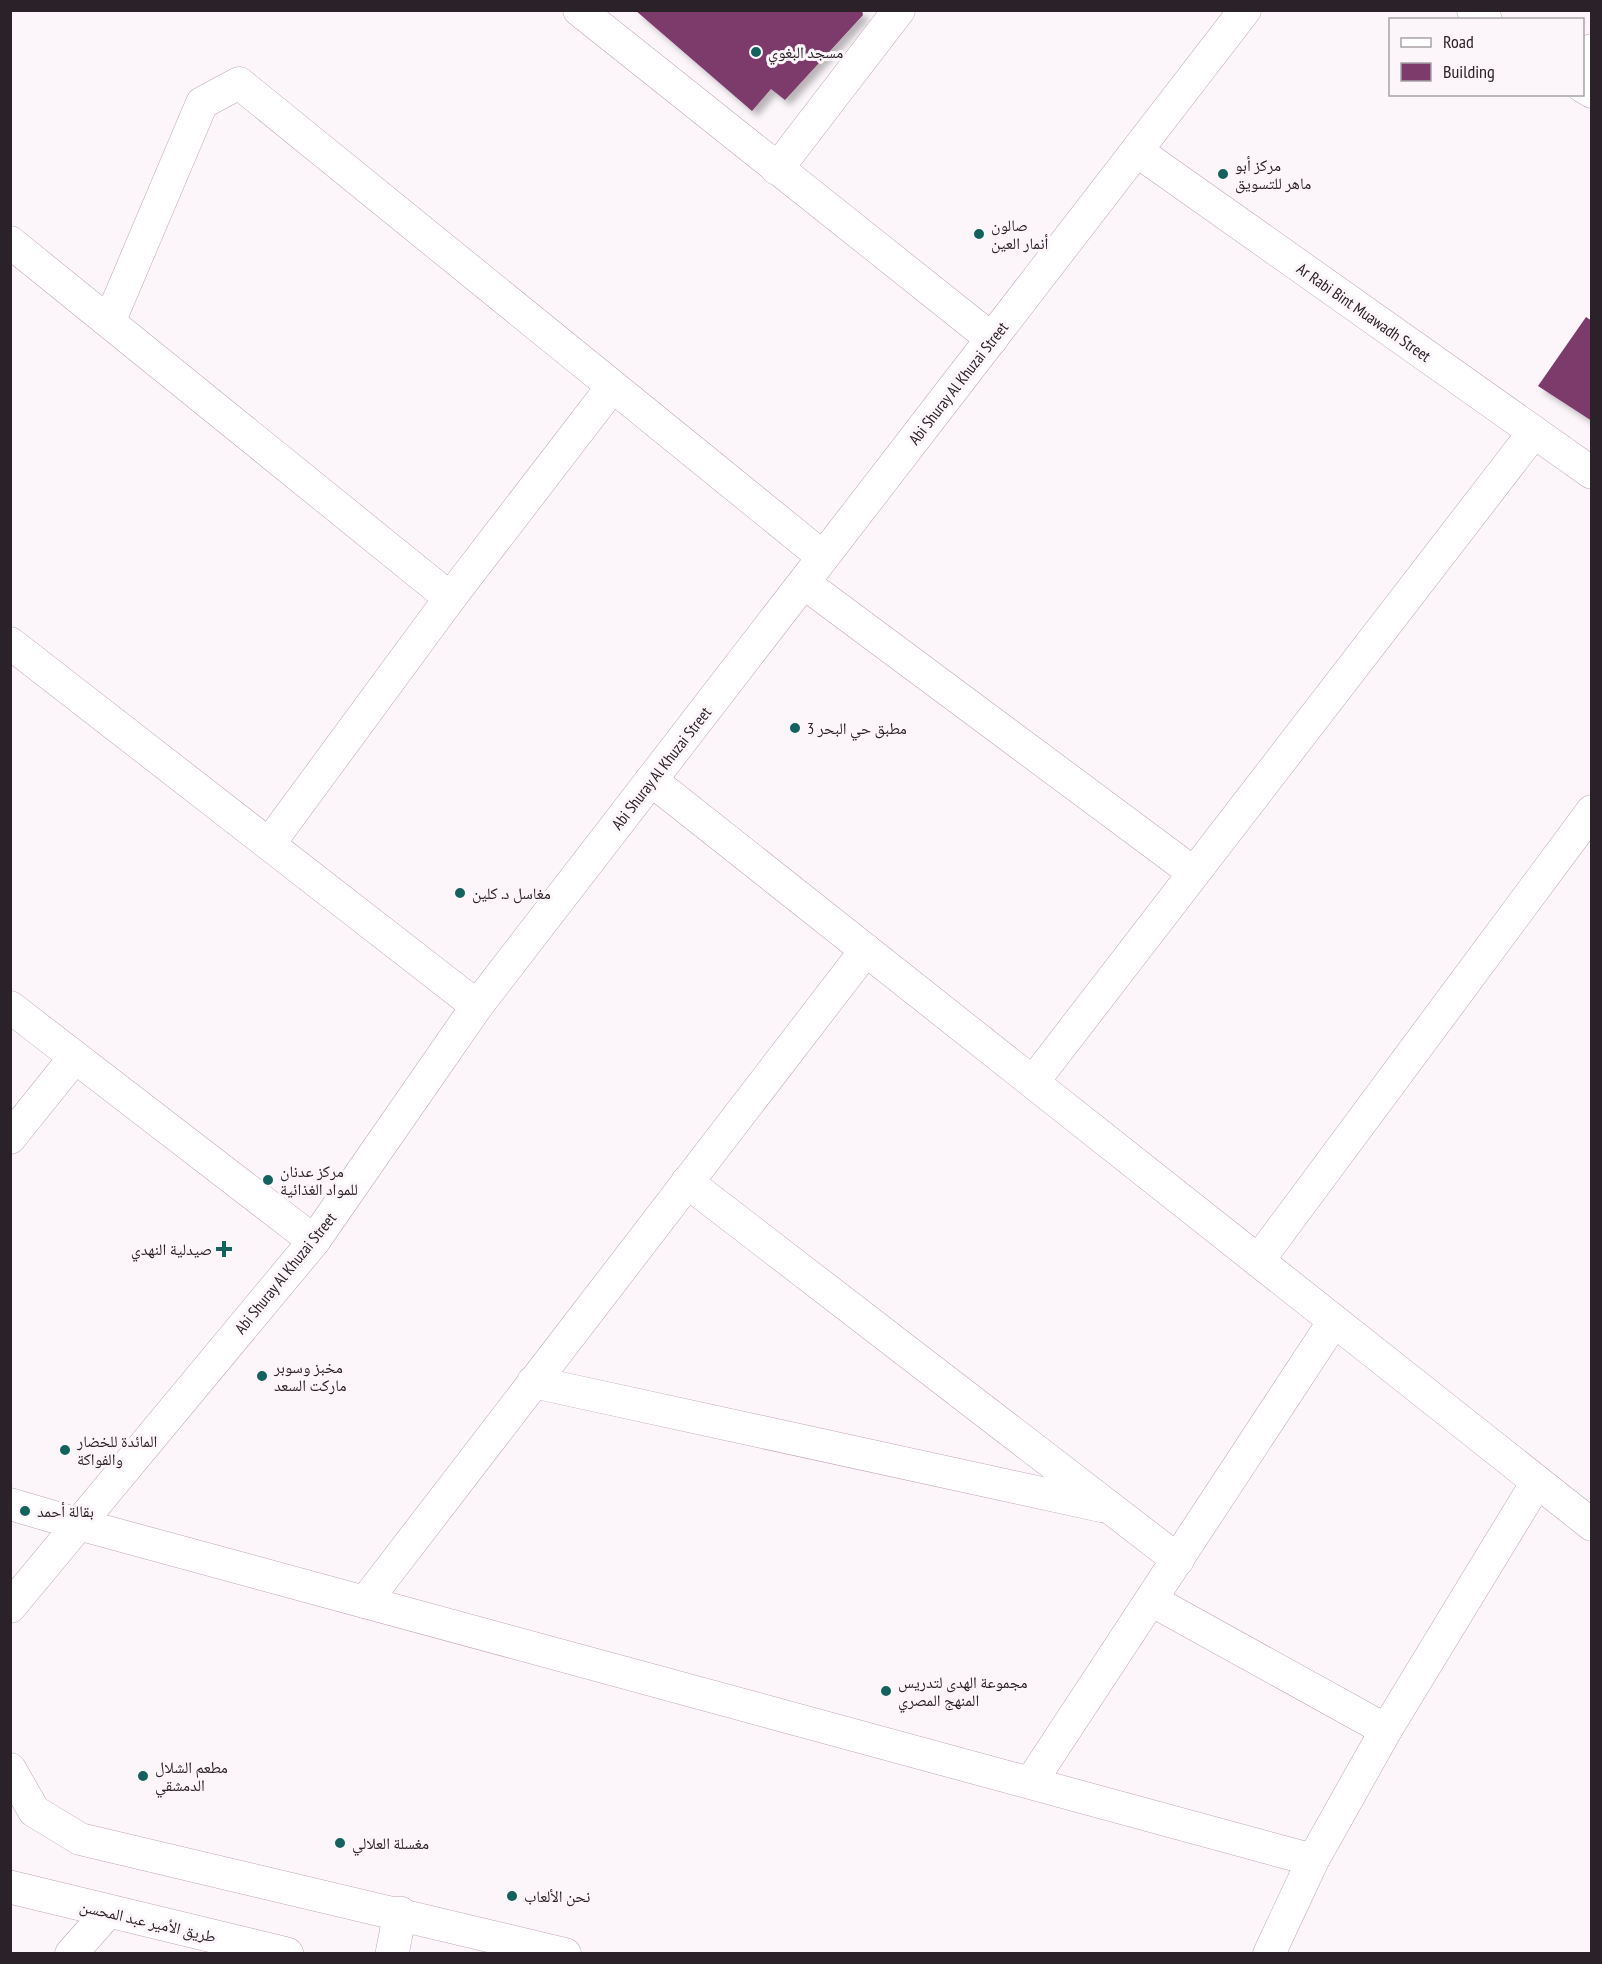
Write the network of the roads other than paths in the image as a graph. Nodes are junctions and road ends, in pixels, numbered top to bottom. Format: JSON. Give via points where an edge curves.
{"nodes":[{"id":1,"x":579,"y":10,"type":"edge"},
{"id":2,"x":899,"y":10,"type":"edge"},
{"id":3,"x":1245,"y":10,"type":"edge"},
{"id":4,"x":1137,"y":151,"type":"junction"},
{"id":5,"x":777,"y":169,"type":"junction"},
{"id":6,"x":10,"y":242,"type":"edge"},
{"id":7,"x":110,"y":320,"type":"junction"},
{"id":8,"x":992,"y":339,"type":"junction"},
{"id":9,"x":612,"y":387,"type":"junction"},
{"id":10,"x":1534,"y":432,"type":"junction"},
{"id":11,"x":1592,"y":473,"type":"edge"},
{"id":12,"x":823,"y":557,"type":"junction"},
{"id":13,"x":804,"y":583,"type":"junction"},
{"id":14,"x":450,"y":598,"type":"junction"},
{"id":15,"x":10,"y":643,"type":"edge"},
{"id":16,"x":651,"y":780,"type":"junction"},
{"id":17,"x":1592,"y":811,"type":"edge"},
{"id":18,"x":269,"y":844,"type":"junction"},
{"id":19,"x":1194,"y":873,"type":"junction"},
{"id":20,"x":866,"y":950,"type":"junction"},
{"id":21,"x":477,"y":1006,"type":"junction"},
{"id":22,"x":10,"y":1007,"type":"edge"},
{"id":23,"x":75,"y":1057,"type":"junction"},
{"id":24,"x":1033,"y":1082,"type":"junction"},
{"id":25,"x":10,"y":1138,"type":"edge"},
{"id":26,"x":687,"y":1182,"type":"junction"},
{"id":27,"x":314,"y":1241,"type":"junction"},
{"id":28,"x":1258,"y":1261,"type":"junction"},
{"id":29,"x":1334,"y":1321,"type":"junction"},
{"id":30,"x":534,"y":1382,"type":"junction"},
{"id":31,"x":1537,"y":1482,"type":"junction"},
{"id":32,"x":10,"y":1504,"type":"edge"},
{"id":33,"x":1112,"y":1509,"type":"junction"},
{"id":34,"x":78,"y":1524,"type":"junction"},
{"id":35,"x":1592,"y":1525,"type":"edge"},
{"id":36,"x":1178,"y":1560,"type":"junction"},
{"id":37,"x":1151,"y":1600,"type":"junction"},
{"id":38,"x":365,"y":1602,"type":"junction"},
{"id":39,"x":10,"y":1607,"type":"edge"},
{"id":40,"x":10,"y":1633,"type":"edge"},
{"id":41,"x":1386,"y":1730,"type":"junction"},
{"id":42,"x":10,"y":1769,"type":"edge"},
{"id":43,"x":1031,"y":1782,"type":"junction"},
{"id":44,"x":1313,"y":1860,"type":"junction"},
{"id":45,"x":11,"y":1886,"type":"edge"},
{"id":46,"x":108,"y":1912,"type":"junction"},
{"id":47,"x":400,"y":1913,"type":"junction"},
{"id":48,"x":71,"y":1953,"type":"edge"},
{"id":49,"x":287,"y":1953,"type":"edge"},
{"id":50,"x":392,"y":1953,"type":"edge"},
{"id":51,"x":565,"y":1953,"type":"edge"},
{"id":52,"x":1269,"y":1953,"type":"edge"}],
"edges":[{"from":1,"to":5,"type":"street"},
{"from":2,"to":5,"type":"street"},
{"from":3,"to":4,"type":"street","name":"Abi Shuray Al Khuzai Street"},
{"from":4,"to":8,"type":"street","name":"Abi Shuray Al Khuzai Street"},
{"from":4,"to":10,"type":"street","name":"Ar Rabi Bint Muawadh Street"},
{"from":5,"to":8,"type":"street"},
{"from":6,"to":7,"type":"street"},
{"from":7,"to":9,"type":"street","via":[[202,104],[239,83]]},
{"from":7,"to":14,"type":"street"},
{"from":8,"to":12,"type":"street","name":"Abi Shuray Al Khuzai Street"},
{"from":9,"to":12,"type":"street"},
{"from":9,"to":14,"type":"street"},
{"from":10,"to":11,"type":"street","name":"Ar Rabi Bint Muawadh Street"},
{"from":10,"to":19,"type":"street"},
{"from":12,"to":13,"type":"street","name":"Abi Shuray Al Khuzai Street"},
{"from":13,"to":16,"type":"street","name":"Abi Shuray Al Khuzai Street"},
{"from":13,"to":19,"type":"street"},
{"from":14,"to":18,"type":"street"},
{"from":15,"to":18,"type":"street"},
{"from":16,"to":20,"type":"street"},
{"from":16,"to":21,"type":"street","name":"Abi Shuray Al Khuzai Street"},
{"from":17,"to":28,"type":"street"},
{"from":18,"to":21,"type":"street"},
{"from":19,"to":24,"type":"street"},
{"from":20,"to":24,"type":"street"},
{"from":20,"to":26,"type":"street"},
{"from":21,"to":27,"type":"street","name":"Abi Shuray Al Khuzai Street"},
{"from":22,"to":23,"type":"street"},
{"from":23,"to":25,"type":"street"},
{"from":23,"to":27,"type":"street"},
{"from":24,"to":28,"type":"street"},
{"from":26,"to":30,"type":"street"},
{"from":26,"to":33,"type":"street"},
{"from":27,"to":34,"type":"street","name":"Abi Shuray Al Khuzai Street"},
{"from":28,"to":29,"type":"street"},
{"from":29,"to":31,"type":"street"},
{"from":29,"to":36,"type":"street"},
{"from":30,"to":33,"type":"street"},
{"from":30,"to":38,"type":"street"},
{"from":31,"to":35,"type":"street"},
{"from":31,"to":41,"type":"street"},
{"from":32,"to":34,"type":"street"},
{"from":33,"to":36,"type":"street"},
{"from":34,"to":38,"type":"street"},
{"from":34,"to":39,"type":"street"},
{"from":34,"to":40,"type":"street"},
{"from":36,"to":37,"type":"street"},
{"from":37,"to":41,"type":"street"},
{"from":37,"to":43,"type":"street"},
{"from":38,"to":43,"type":"street"},
{"from":41,"to":44,"type":"street"},
{"from":42,"to":47,"type":"street","via":[[34,1811],[80,1839]]},
{"from":43,"to":44,"type":"street"},
{"from":44,"to":52,"type":"street"},
{"from":45,"to":46,"type":"main road","name":"طريق الأمير عبد المحسن"},
{"from":46,"to":48,"type":"street"},
{"from":46,"to":49,"type":"main road","name":"طريق الأمير عبد المحسن"},
{"from":47,"to":50,"type":"main road"},
{"from":47,"to":51,"type":"street"}]}
